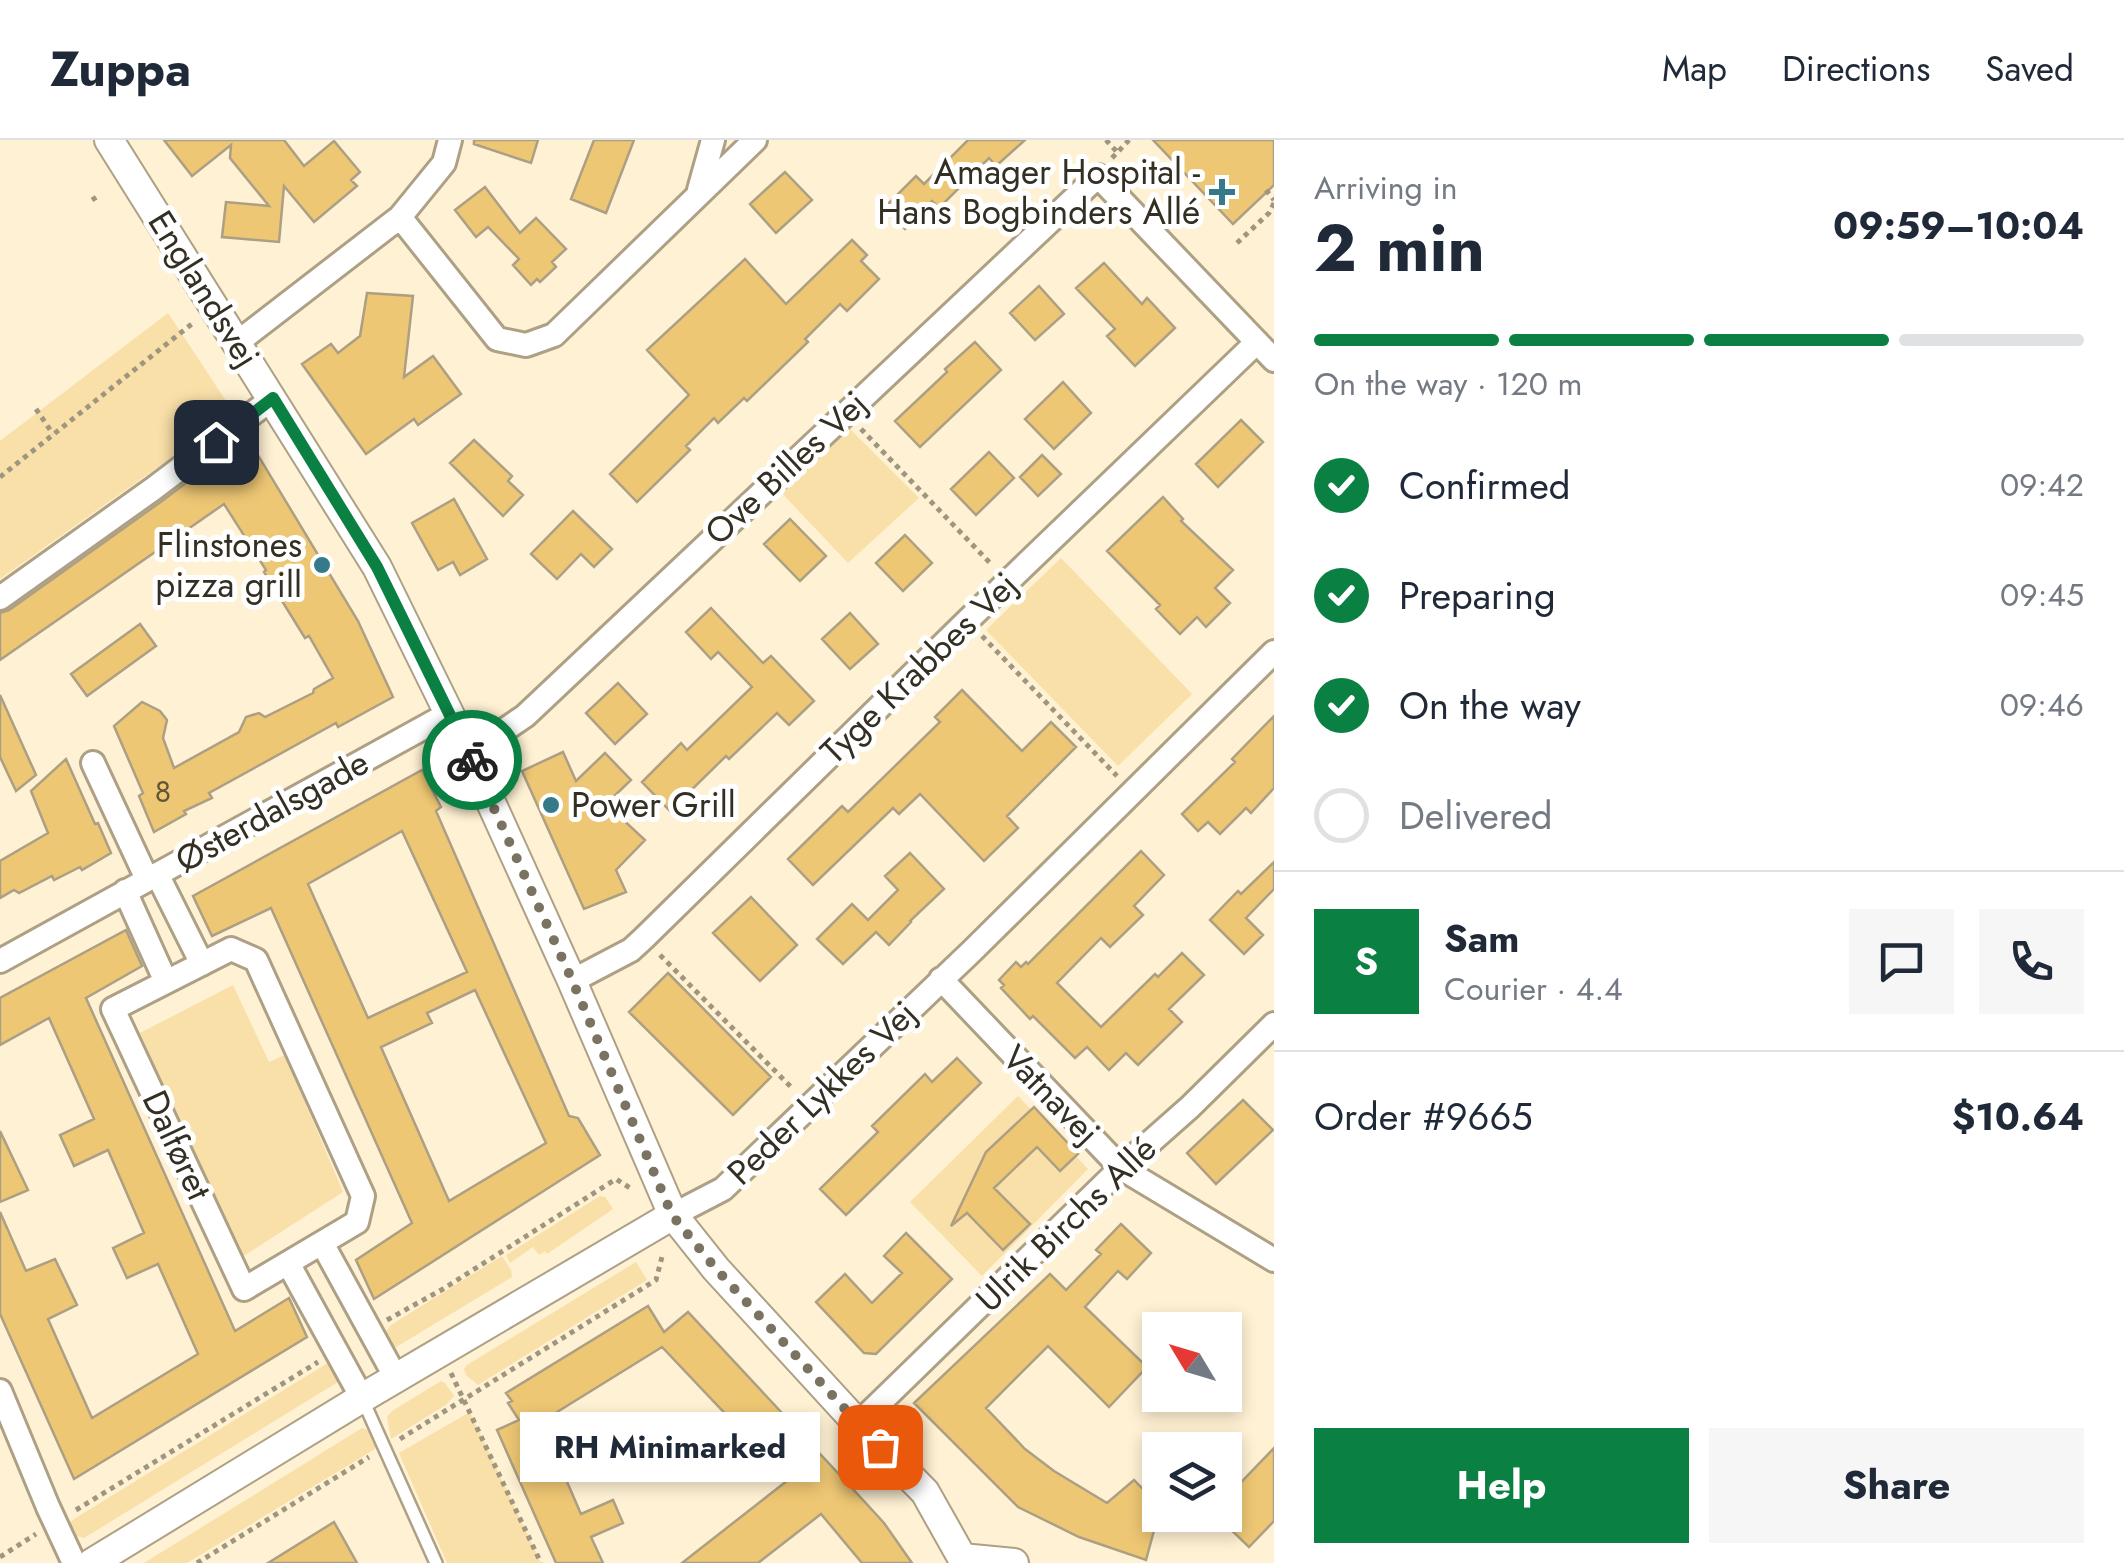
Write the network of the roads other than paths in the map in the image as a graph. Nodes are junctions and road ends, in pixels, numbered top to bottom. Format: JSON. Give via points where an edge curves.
{"nodes":[{"id":1,"x":109,"y":140,"type":"edge"},
{"id":2,"x":450,"y":140,"type":"edge"},
{"id":3,"x":713,"y":140,"type":"edge"},
{"id":4,"x":755,"y":140,"type":"edge"},
{"id":5,"x":698,"y":194,"type":"junction"},
{"id":6,"x":400,"y":217,"type":"junction"},
{"id":7,"x":238,"y":342,"type":"junction"},
{"id":8,"x":1256,"y":342,"type":"junction"},
{"id":9,"x":1274,"y":360,"type":"edge"},
{"id":10,"x":273,"y":398,"type":"junction"},
{"id":11,"x":0,"y":598,"type":"edge"},
{"id":12,"x":1274,"y":652,"type":"edge"},
{"id":13,"x":450,"y":713,"type":"junction"},
{"id":14,"x":469,"y":754,"type":"junction"},
{"id":15,"x":93,"y":763,"type":"dead end"},
{"id":16,"x":152,"y":877,"type":"junction"},
{"id":17,"x":125,"y":892,"type":"junction"},
{"id":18,"x":0,"y":961,"type":"edge"},
{"id":19,"x":202,"y":964,"type":"junction"},
{"id":20,"x":942,"y":979,"type":"junction"},
{"id":21,"x":572,"y":980,"type":"junction"},
{"id":22,"x":166,"y":982,"type":"junction"},
{"id":23,"x":1274,"y":1024,"type":"edge"},
{"id":24,"x":1121,"y":1168,"type":"junction"},
{"id":25,"x":672,"y":1215,"type":"junction"},
{"id":26,"x":322,"y":1243,"type":"junction"},
{"id":27,"x":1274,"y":1260,"type":"edge"},
{"id":28,"x":288,"y":1263,"type":"junction"},
{"id":29,"x":396,"y":1378,"type":"junction"},
{"id":30,"x":0,"y":1391,"type":"edge"},
{"id":31,"x":362,"y":1398,"type":"junction"},
{"id":32,"x":858,"y":1424,"type":"junction"},
{"id":33,"x":963,"y":1560,"type":"edge"},
{"id":34,"x":74,"y":1563,"type":"edge"},
{"id":35,"x":92,"y":1563,"type":"edge"},
{"id":36,"x":436,"y":1563,"type":"edge"},
{"id":37,"x":1014,"y":1563,"type":"edge"}],
"edges":[{"from":1,"to":7,"type":"street","name":"Englandsvej"},
{"from":2,"to":6,"type":"street","via":[[444,162]]},
{"from":3,"to":5,"type":"street"},
{"from":4,"to":5,"type":"street"},
{"from":5,"to":6,"type":"street","via":[[554,335],[526,345],[497,338]]},
{"from":6,"to":7,"type":"street"},
{"from":7,"to":10,"type":"street","name":"Englandsvej"},
{"from":8,"to":9,"type":"street"},
{"from":8,"to":14,"type":"street","name":"Ove Billes Vej","via":[[1098,176],[526,716]]},
{"from":8,"to":21,"type":"street","name":"Tyge Krabbes Vej","via":[[644,938]]},
{"from":10,"to":11,"type":"street"},
{"from":10,"to":13,"type":"street","name":"Englandsvej","via":[[377,567]]},
{"from":12,"to":20,"type":"street","name":"Peder Lykkes Vej"},
{"from":13,"to":14,"type":"street","name":"Englandsvej"},
{"from":13,"to":16,"type":"street","name":"Østerdalsgade"},
{"from":14,"to":21,"type":"street","name":"Englandsvej"},
{"from":15,"to":16,"type":"street","name":"Østerdalsgade"},
{"from":16,"to":17,"type":"street","name":"Østerdalsgade"},
{"from":16,"to":19,"type":"street"},
{"from":17,"to":18,"type":"street","name":"Østerdalsgade"},
{"from":17,"to":22,"type":"street"},
{"from":19,"to":22,"type":"street","name":"Dalføret"},
{"from":19,"to":26,"type":"street","name":"Dalføret","via":[[232,949],[256,960],[363,1196],[357,1222]]},
{"from":20,"to":24,"type":"street","name":"Vatnavej"},
{"from":20,"to":25,"type":"street","name":"Peder Lykkes Vej","via":[[723,1188]]},
{"from":21,"to":25,"type":"street","name":"Englandsvej"},
{"from":22,"to":28,"type":"street","name":"Dalføret","via":[[113,1009],[244,1289]]},
{"from":23,"to":24,"type":"street","name":"Ulrik Birchs Allé"},
{"from":24,"to":27,"type":"street","name":"Vatnavej"},
{"from":24,"to":32,"type":"street","name":"Ulrik Birchs Allé"},
{"from":25,"to":29,"type":"street","name":"Peder Lykkes Vej"},
{"from":25,"to":32,"type":"street","name":"Englandsvej"},
{"from":26,"to":28,"type":"street","name":"Dalføret"},
{"from":26,"to":29,"type":"street"},
{"from":28,"to":31,"type":"street"},
{"from":29,"to":31,"type":"street","name":"Peder Lykkes Vej"},
{"from":30,"to":34,"type":"street"},
{"from":31,"to":35,"type":"street","name":"Peder Lykkes Vej"},
{"from":31,"to":36,"type":"lane"},
{"from":32,"to":33,"type":"street","name":"Englandsvej","via":[[925,1492]]},
{"from":33,"to":37,"type":"street"}]}
